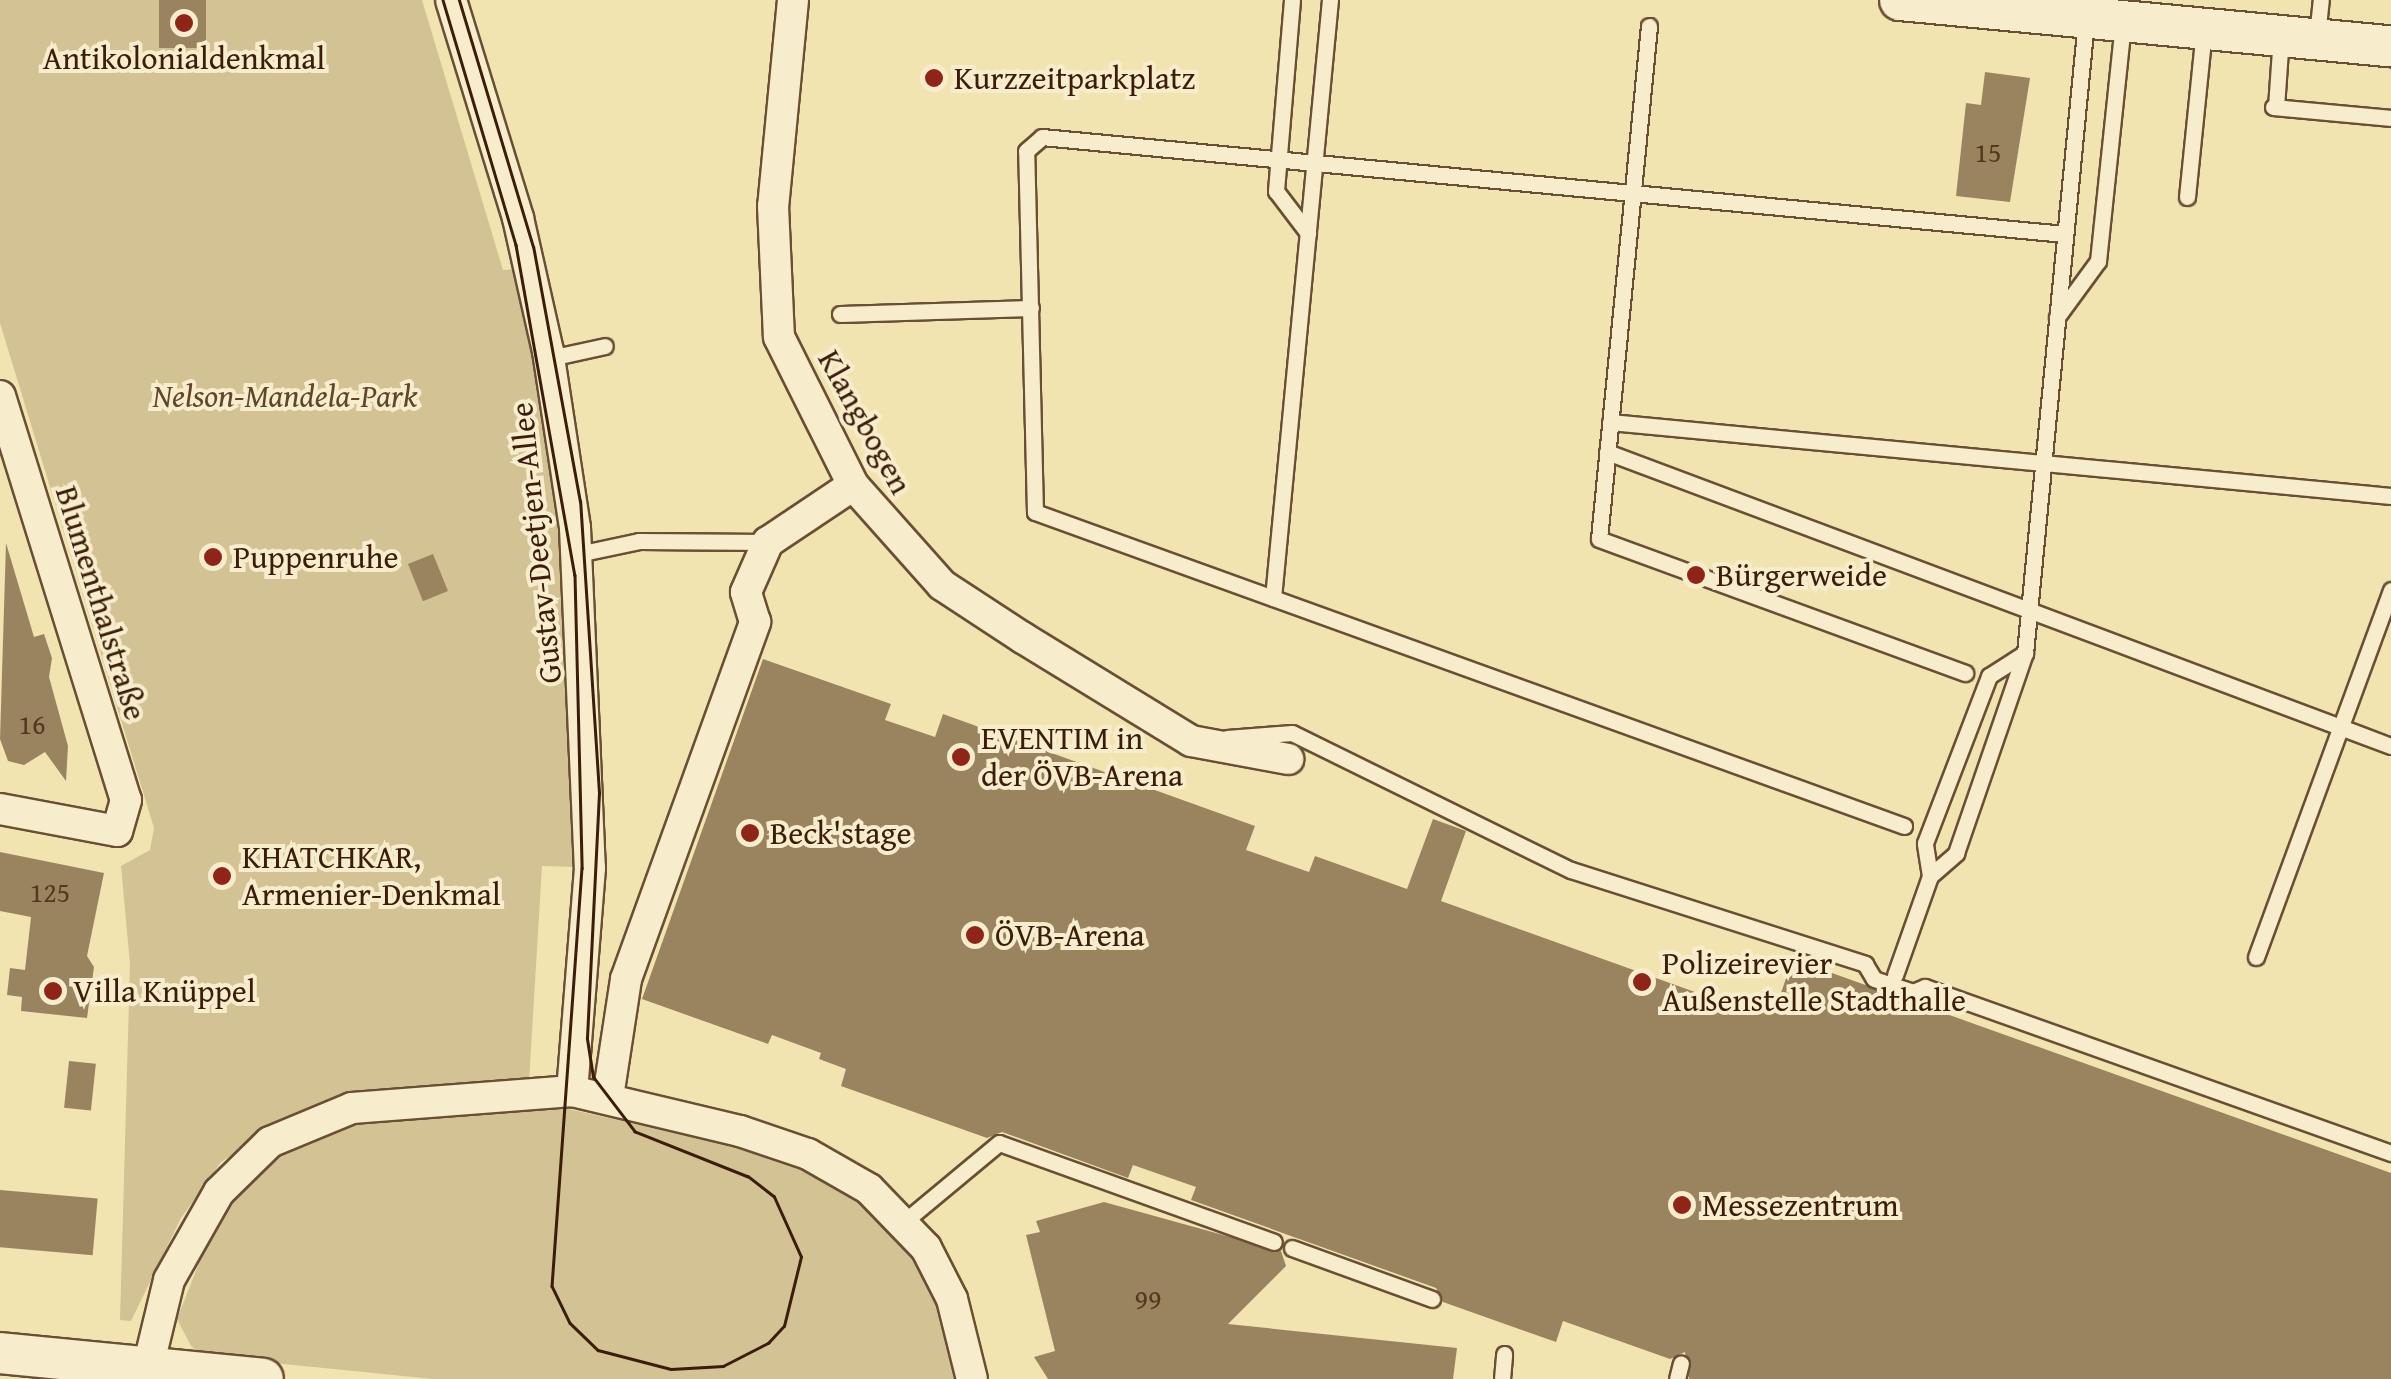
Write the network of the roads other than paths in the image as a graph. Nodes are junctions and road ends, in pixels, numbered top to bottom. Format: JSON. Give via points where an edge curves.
{"nodes":[{"id":1,"x":451,"y":0,"type":"edge"},
{"id":2,"x":793,"y":0,"type":"edge"},
{"id":3,"x":1292,"y":0,"type":"edge"},
{"id":4,"x":1330,"y":0,"type":"edge"},
{"id":5,"x":1900,"y":0,"type":"edge"},
{"id":6,"x":2104,"y":20,"type":"junction"},
{"id":7,"x":2306,"y":25,"type":"edge"},
{"id":8,"x":1649,"y":26,"type":"dead end"},
{"id":9,"x":2204,"y":30,"type":"junction"},
{"id":10,"x":2391,"y":46,"type":"edge"},
{"id":11,"x":2391,"y":118,"type":"edge"},
{"id":12,"x":1278,"y":160,"type":"junction"},
{"id":13,"x":1315,"y":163,"type":"junction"},
{"id":14,"x":1632,"y":194,"type":"junction"},
{"id":15,"x":2188,"y":197,"type":"dead end"},
{"id":16,"x":1308,"y":233,"type":"junction"},
{"id":17,"x":2065,"y":234,"type":"junction"},
{"id":18,"x":1031,"y":308,"type":"junction"},
{"id":19,"x":840,"y":314,"type":"dead end"},
{"id":20,"x":2057,"y":317,"type":"junction"},
{"id":21,"x":605,"y":346,"type":"dead end"},
{"id":22,"x":550,"y":358,"type":"junction"},
{"id":23,"x":0,"y":396,"type":"edge"},
{"id":24,"x":1610,"y":422,"type":"junction"},
{"id":25,"x":1608,"y":452,"type":"junction"},
{"id":26,"x":2043,"y":463,"type":"junction"},
{"id":27,"x":853,"y":485,"type":"junction"},
{"id":28,"x":2391,"y":496,"type":"edge"},
{"id":29,"x":768,"y":542,"type":"junction"},
{"id":30,"x":578,"y":554,"type":"junction"},
{"id":31,"x":2391,"y":590,"type":"edge"},
{"id":32,"x":1273,"y":598,"type":"junction"},
{"id":33,"x":2029,"y":610,"type":"junction"},
{"id":34,"x":2024,"y":653,"type":"junction"},
{"id":35,"x":1964,"y":673,"type":"dead end"},
{"id":36,"x":2342,"y":727,"type":"junction"},
{"id":37,"x":1191,"y":740,"type":"junction"},
{"id":38,"x":2391,"y":746,"type":"edge"},
{"id":39,"x":1288,"y":759,"type":"dead end"},
{"id":40,"x":0,"y":808,"type":"edge"},
{"id":41,"x":1904,"y":826,"type":"dead end"},
{"id":42,"x":1930,"y":876,"type":"junction"},
{"id":43,"x":2256,"y":958,"type":"dead end"},
{"id":44,"x":1895,"y":975,"type":"dead end"},
{"id":45,"x":572,"y":1091,"type":"junction"},
{"id":46,"x":608,"y":1097,"type":"junction"},
{"id":47,"x":2391,"y":1154,"type":"edge"},
{"id":48,"x":905,"y":1220,"type":"junction"},
{"id":49,"x":1274,"y":1242,"type":"dead end"},
{"id":50,"x":1292,"y":1248,"type":"dead end"},
{"id":51,"x":1432,"y":1299,"type":"dead end"},
{"id":52,"x":0,"y":1353,"type":"edge"},
{"id":53,"x":1504,"y":1354,"type":"dead end"},
{"id":54,"x":147,"y":1373,"type":"edge"},
{"id":55,"x":263,"y":1379,"type":"edge"},
{"id":56,"x":972,"y":1379,"type":"edge"},
{"id":57,"x":1502,"y":1379,"type":"edge"}],
"edges":[{"from":1,"to":22,"type":"street","name":"Gustav-Deetjen-Allee","via":[[502,159]]},
{"from":2,"to":27,"type":"street","name":"Klangbogen","via":[[773,206],[779,337]]},
{"from":3,"to":12,"type":"lane"},
{"from":4,"to":13,"type":"lane"},
{"from":5,"to":6,"type":"street"},
{"from":6,"to":9,"type":"street"},
{"from":6,"to":17,"type":"lane"},
{"from":6,"to":20,"type":"lane","via":[[2098,262]]},
{"from":7,"to":9,"type":"street"},
{"from":7,"to":10,"type":"street"},
{"from":7,"to":11,"type":"lane","via":[[2274,107]]},
{"from":8,"to":14,"type":"lane"},
{"from":9,"to":15,"type":"lane"},
{"from":12,"to":13,"type":"lane"},
{"from":12,"to":16,"type":"lane","via":[[1276,191]]},
{"from":12,"to":18,"type":"lane","via":[[1042,138],[1026,151]]},
{"from":13,"to":14,"type":"lane"},
{"from":13,"to":16,"type":"lane"},
{"from":14,"to":17,"type":"lane"},
{"from":14,"to":24,"type":"lane"},
{"from":16,"to":32,"type":"lane"},
{"from":17,"to":20,"type":"lane"},
{"from":18,"to":19,"type":"lane"},
{"from":18,"to":32,"type":"lane","via":[[1035,512]]},
{"from":20,"to":26,"type":"lane"},
{"from":21,"to":22,"type":"lane"},
{"from":22,"to":30,"type":"street","name":"Gustav-Deetjen-Allee"},
{"from":23,"to":40,"type":"street","name":"Blumenthalstraße","via":[[126,800],[117,831]]},
{"from":24,"to":25,"type":"lane"},
{"from":24,"to":26,"type":"lane"},
{"from":25,"to":33,"type":"lane"},
{"from":25,"to":35,"type":"lane","via":[[1599,539]]},
{"from":26,"to":28,"type":"lane"},
{"from":26,"to":33,"type":"lane"},
{"from":27,"to":29,"type":"street"},
{"from":27,"to":37,"type":"street","name":"Klangbogen","via":[[942,585]]},
{"from":29,"to":30,"type":"lane","via":[[639,541]]},
{"from":29,"to":46,"type":"street","via":[[746,592],[755,622],[626,979]]},
{"from":30,"to":45,"type":"street","name":"Gustav-Deetjen-Allee","via":[[590,849]]},
{"from":31,"to":36,"type":"lane"},
{"from":32,"to":41,"type":"lane"},
{"from":33,"to":34,"type":"lane"},
{"from":33,"to":36,"type":"lane"},
{"from":34,"to":42,"type":"lane","via":[[1956,853]]},
{"from":34,"to":42,"type":"lane","via":[[1989,676],[1925,843]]},
{"from":36,"to":38,"type":"lane"},
{"from":36,"to":43,"type":"lane"},
{"from":37,"to":39,"type":"street","name":"Klangbogen"},
{"from":37,"to":47,"type":"lane","via":[[1292,733],[1571,870],[1865,964],[1874,979],[1913,992],[1925,986]]},
{"from":42,"to":44,"type":"lane"},
{"from":45,"to":46,"type":"street"},
{"from":45,"to":54,"type":"street","via":[[352,1108],[270,1142],[219,1192],[169,1280]]},
{"from":46,"to":48,"type":"street","via":[[808,1154]]},
{"from":48,"to":49,"type":"lane","via":[[999,1144]]},
{"from":48,"to":56,"type":"street","via":[[952,1299]]},
{"from":50,"to":51,"type":"lane"},
{"from":52,"to":54,"type":"street"},
{"from":53,"to":57,"type":"lane"},
{"from":54,"to":55,"type":"street"}]}
